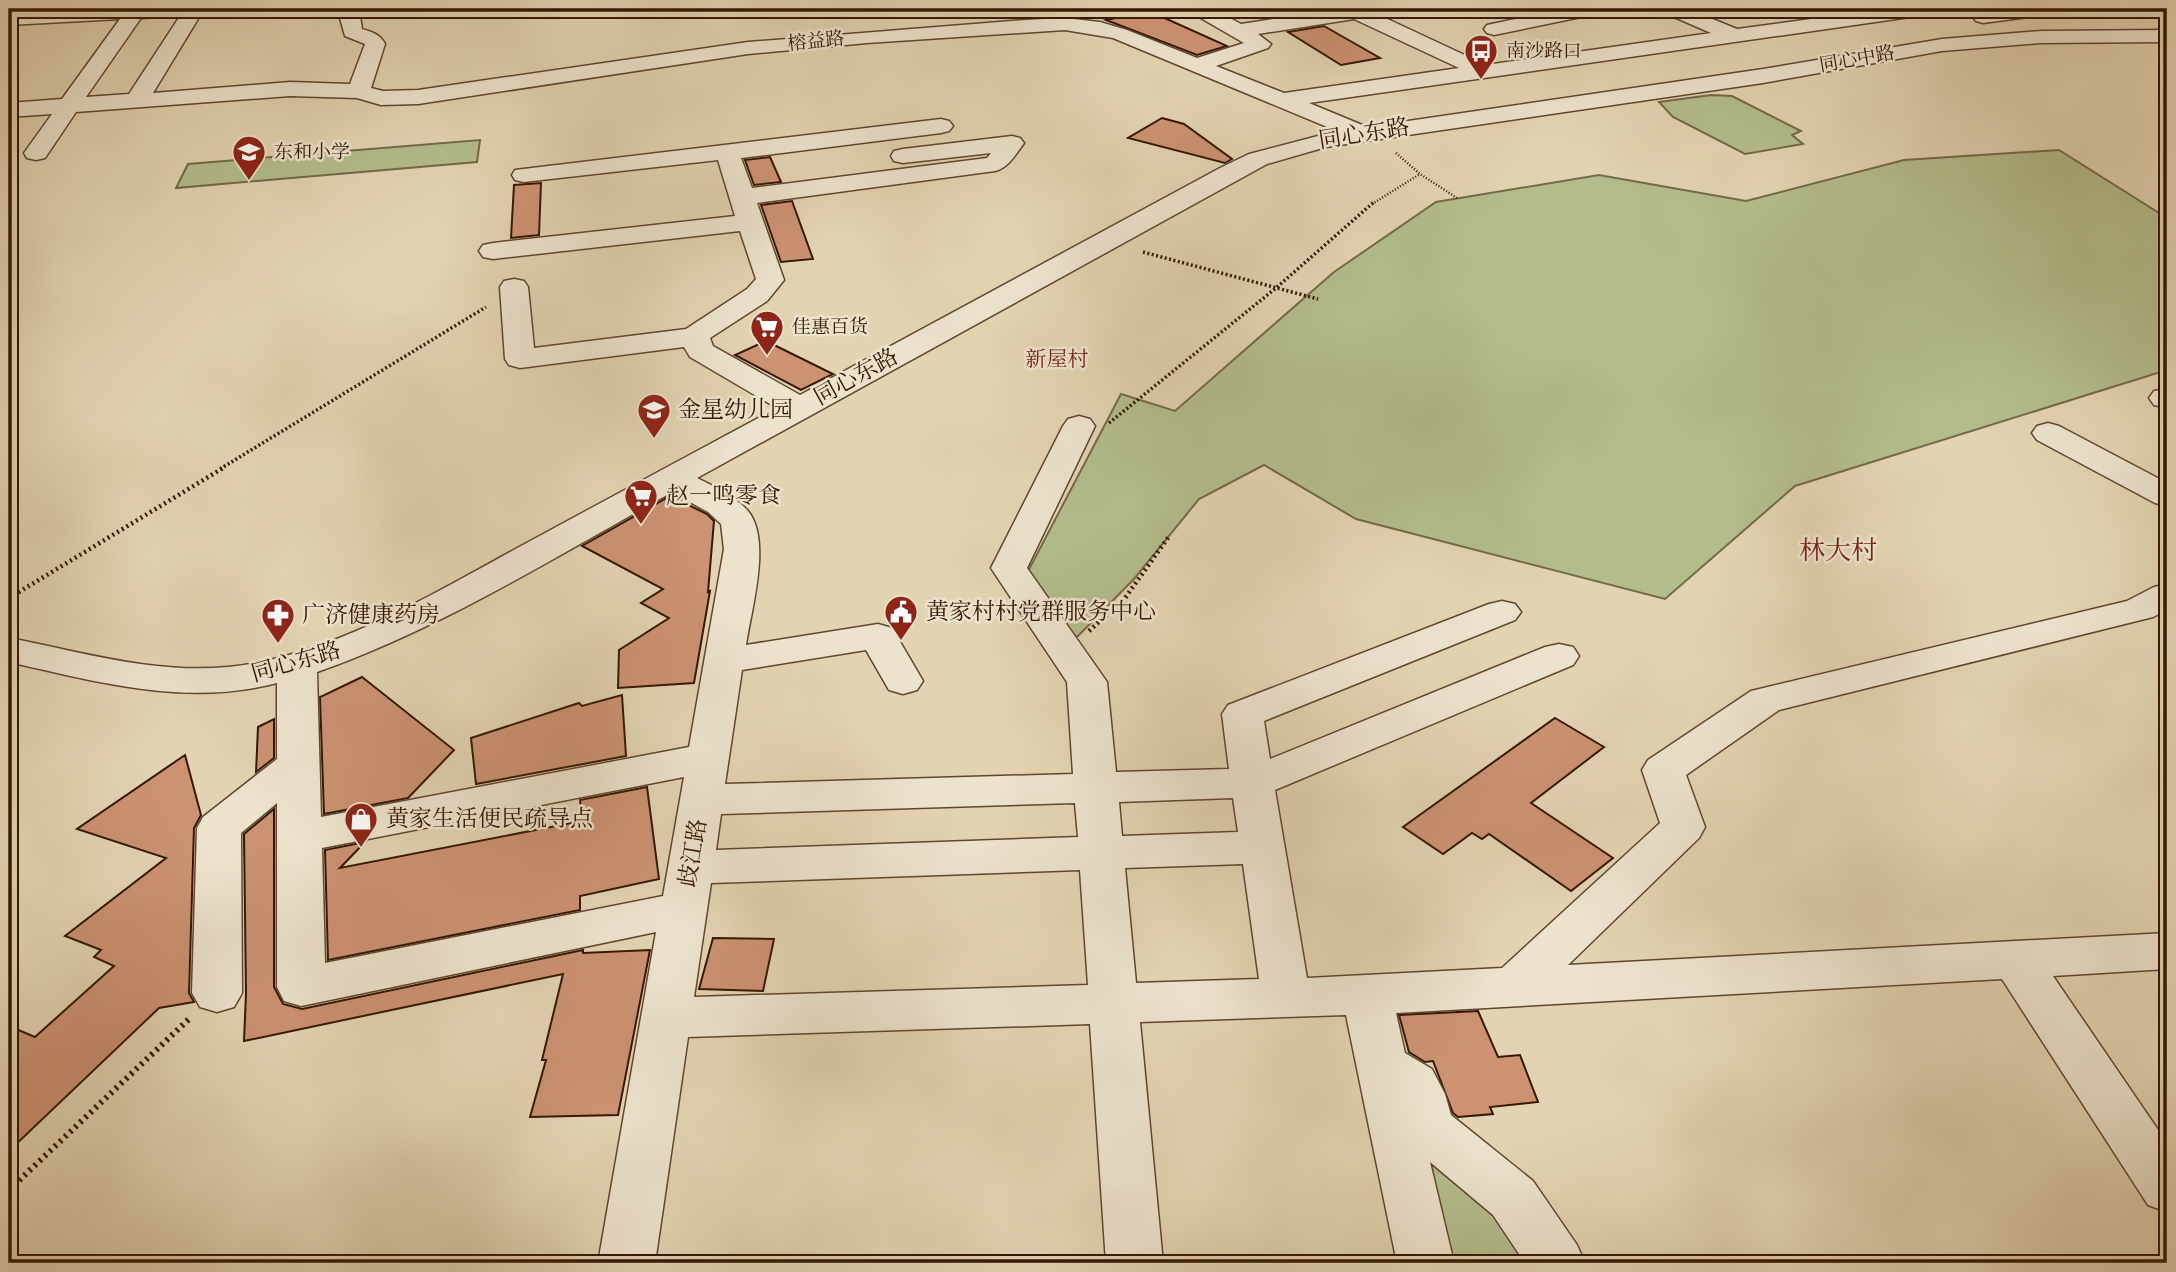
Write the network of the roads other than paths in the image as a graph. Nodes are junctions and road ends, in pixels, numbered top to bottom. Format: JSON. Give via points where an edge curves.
{"nodes":[{"id":1,"x":194,"y":9,"type":"edge"},
{"id":2,"x":342,"y":9,"type":"edge"},
{"id":3,"x":1591,"y":9,"type":"edge"},
{"id":4,"x":1672,"y":9,"type":"edge"},
{"id":5,"x":2044,"y":9,"type":"edge"},
{"id":6,"x":135,"y":11,"type":"edge"},
{"id":7,"x":1354,"y":11,"type":"edge"},
{"id":8,"x":1206,"y":13,"type":"edge"},
{"id":9,"x":1930,"y":16,"type":"edge"},
{"id":10,"x":2095,"y":18,"type":"dead end"},
{"id":11,"x":9,"y":19,"type":"edge"},
{"id":12,"x":1964,"y":20,"type":"dead end"},
{"id":13,"x":1237,"y":21,"type":"junction"},
{"id":14,"x":1494,"y":29,"type":"dead end"},
{"id":15,"x":1732,"y":35,"type":"junction"},
{"id":16,"x":2143,"y":35,"type":"junction"},
{"id":17,"x":2167,"y":36,"type":"edge"},
{"id":18,"x":1762,"y":47,"type":"junction"},
{"id":19,"x":1443,"y":51,"type":"junction"},
{"id":20,"x":1407,"y":57,"type":"dead end"},
{"id":21,"x":1383,"y":61,"type":"dead end"},
{"id":22,"x":1196,"y":65,"type":"junction"},
{"id":23,"x":1809,"y":68,"type":"junction"},
{"id":24,"x":1483,"y":71,"type":"junction"},
{"id":25,"x":1420,"y":80,"type":"junction"},
{"id":26,"x":359,"y":91,"type":"junction"},
{"id":27,"x":137,"y":100,"type":"junction"},
{"id":28,"x":1283,"y":100,"type":"junction"},
{"id":29,"x":69,"y":105,"type":"junction"},
{"id":30,"x":1550,"y":107,"type":"junction"},
{"id":31,"x":9,"y":110,"type":"edge"},
{"id":32,"x":941,"y":126,"type":"dead end"},
{"id":33,"x":1368,"y":132,"type":"junction"},
{"id":34,"x":36,"y":153,"type":"dead end"},
{"id":35,"x":524,"y":175,"type":"dead end"},
{"id":36,"x":740,"y":187,"type":"junction"},
{"id":37,"x":494,"y":251,"type":"dead end"},
{"id":38,"x":514,"y":289,"type":"road end"},
{"id":39,"x":696,"y":337,"type":"junction"},
{"id":40,"x":800,"y":408,"type":"junction"},
{"id":41,"x":1079,"y":426,"type":"road end"},
{"id":42,"x":2048,"y":433,"type":"dead end"},
{"id":43,"x":672,"y":478,"type":"junction"},
{"id":44,"x":2167,"y":496,"type":"edge"},
{"id":45,"x":2167,"y":595,"type":"edge"},
{"id":46,"x":1502,"y":612,"type":"dead end"},
{"id":47,"x":9,"y":650,"type":"edge"},
{"id":48,"x":1559,"y":656,"type":"dead end"},
{"id":49,"x":724,"y":661,"type":"junction"},
{"id":50,"x":297,"y":665,"type":"junction"},
{"id":51,"x":903,"y":681,"type":"dead end"},
{"id":52,"x":287,"y":771,"type":"dead end"},
{"id":53,"x":705,"y":779,"type":"junction"},
{"id":54,"x":1253,"y":783,"type":"junction"},
{"id":55,"x":1096,"y":788,"type":"junction"},
{"id":56,"x":299,"y":837,"type":"junction"},
{"id":57,"x":1263,"y":847,"type":"junction"},
{"id":58,"x":1101,"y":853,"type":"junction"},
{"id":59,"x":687,"y":888,"type":"junction"},
{"id":60,"x":2167,"y":951,"type":"edge"},
{"id":61,"x":2015,"y":959,"type":"junction"},
{"id":62,"x":1515,"y":986,"type":"junction"},
{"id":63,"x":217,"y":993,"type":"road end"},
{"id":64,"x":1367,"y":995,"type":"junction"},
{"id":65,"x":1286,"y":998,"type":"junction"},
{"id":66,"x":1114,"y":1003,"type":"junction"},
{"id":67,"x":665,"y":1018,"type":"junction"},
{"id":68,"x":1382,"y":1066,"type":"junction"},
{"id":69,"x":2167,"y":1188,"type":"edge"},
{"id":70,"x":625,"y":1263,"type":"edge"},
{"id":71,"x":1136,"y":1263,"type":"edge"},
{"id":72,"x":1424,"y":1263,"type":"edge"},
{"id":73,"x":1557,"y":1263,"type":"edge"}],
"edges":[{"from":1,"to":6,"type":"street"},
{"from":1,"to":27,"type":"street"},
{"from":2,"to":26,"type":"street","via":[[350,16],[352,32],[375,44]]},
{"from":3,"to":14,"type":"street"},
{"from":4,"to":15,"type":"street"},
{"from":5,"to":12,"type":"street"},
{"from":6,"to":11,"type":"street"},
{"from":6,"to":29,"type":"street"},
{"from":7,"to":13,"type":"street"},
{"from":7,"to":19,"type":"street"},
{"from":8,"to":13,"type":"street"},
{"from":9,"to":15,"type":"street"},
{"from":9,"to":18,"type":"street"},
{"from":10,"to":16,"type":"street"},
{"from":13,"to":22,"type":"street","via":[[1261,44]]},
{"from":15,"to":18,"type":"street"},
{"from":15,"to":24,"type":"street"},
{"from":16,"to":17,"type":"street","name":"同心中路"},
{"from":16,"to":23,"type":"street","name":"同心中路","via":[[1989,40]]},
{"from":18,"to":23,"type":"street"},
{"from":19,"to":20,"type":"street"},
{"from":19,"to":24,"type":"street"},
{"from":21,"to":25,"type":"street"},
{"from":22,"to":26,"type":"street","name":"榕益路","via":[[1120,34],[1065,24],[746,48],[418,97],[382,98]]},
{"from":22,"to":28,"type":"street","name":"榕益路"},
{"from":23,"to":30,"type":"street","name":"同心中路"},
{"from":24,"to":25,"type":"street"},
{"from":24,"to":30,"type":"street"},
{"from":25,"to":28,"type":"street"},
{"from":26,"to":27,"type":"street","name":"榕益路","via":[[265,89]]},
{"from":27,"to":29,"type":"street","name":"榕益路"},
{"from":28,"to":33,"type":"street","name":"榕益路"},
{"from":29,"to":31,"type":"street","name":"榕益路"},
{"from":29,"to":34,"type":"street"},
{"from":30,"to":33,"type":"street","name":"同心东路"},
{"from":32,"to":36,"type":"street"},
{"from":33,"to":40,"type":"street","name":"同心东路","via":[[1258,159]]},
{"from":35,"to":36,"type":"street"},
{"from":36,"to":36,"type":"street","via":[[995,164],[1012,143]]},
{"from":36,"to":37,"type":"street"},
{"from":36,"to":39,"type":"street","via":[[770,280],[757,295],[707,325]]},
{"from":38,"to":39,"type":"street","via":[[520,359]]},
{"from":39,"to":40,"type":"street","via":[[701,351]]},
{"from":40,"to":43,"type":"street","name":"同心东路"},
{"from":41,"to":55,"type":"street","via":[[1009,568],[1087,682]]},
{"from":42,"to":44,"type":"street"},
{"from":43,"to":49,"type":"street","name":"歧江路","via":[[726,509],[740,527],[742,549]]},
{"from":43,"to":50,"type":"street","name":"同心东路","via":[[426,611],[357,644]]},
{"from":45,"to":62,"type":"street","via":[[2140,609],[1765,700],[1663,770],[1684,827]]},
{"from":46,"to":54,"type":"street","via":[[1242,714]]},
{"from":47,"to":50,"type":"street","name":"同心东路","via":[[191,681],[260,675]]},
{"from":48,"to":54,"type":"street"},
{"from":49,"to":51,"type":"street","via":[[877,636]]},
{"from":49,"to":53,"type":"street","name":"歧江路"},
{"from":50,"to":56,"type":"street"},
{"from":52,"to":63,"type":"street","via":[[219,828]]},
{"from":53,"to":55,"type":"street"},
{"from":53,"to":56,"type":"street"},
{"from":53,"to":59,"type":"street","name":"歧江路"},
{"from":54,"to":55,"type":"street"},
{"from":54,"to":57,"type":"street"},
{"from":55,"to":58,"type":"street"},
{"from":56,"to":59,"type":"street","via":[[301,987]]},
{"from":57,"to":58,"type":"street"},
{"from":57,"to":65,"type":"street"},
{"from":58,"to":59,"type":"street"},
{"from":58,"to":66,"type":"street"},
{"from":59,"to":67,"type":"street","name":"歧江路"},
{"from":60,"to":61,"type":"street"},
{"from":61,"to":62,"type":"street"},
{"from":61,"to":69,"type":"street"},
{"from":62,"to":64,"type":"street"},
{"from":64,"to":65,"type":"street"},
{"from":64,"to":68,"type":"street"},
{"from":65,"to":66,"type":"street"},
{"from":66,"to":67,"type":"street"},
{"from":66,"to":71,"type":"street"},
{"from":67,"to":70,"type":"street","name":"歧江路"},
{"from":68,"to":72,"type":"street"},
{"from":68,"to":73,"type":"street","via":[[1413,1084],[1428,1128],[1513,1198]]}]}
